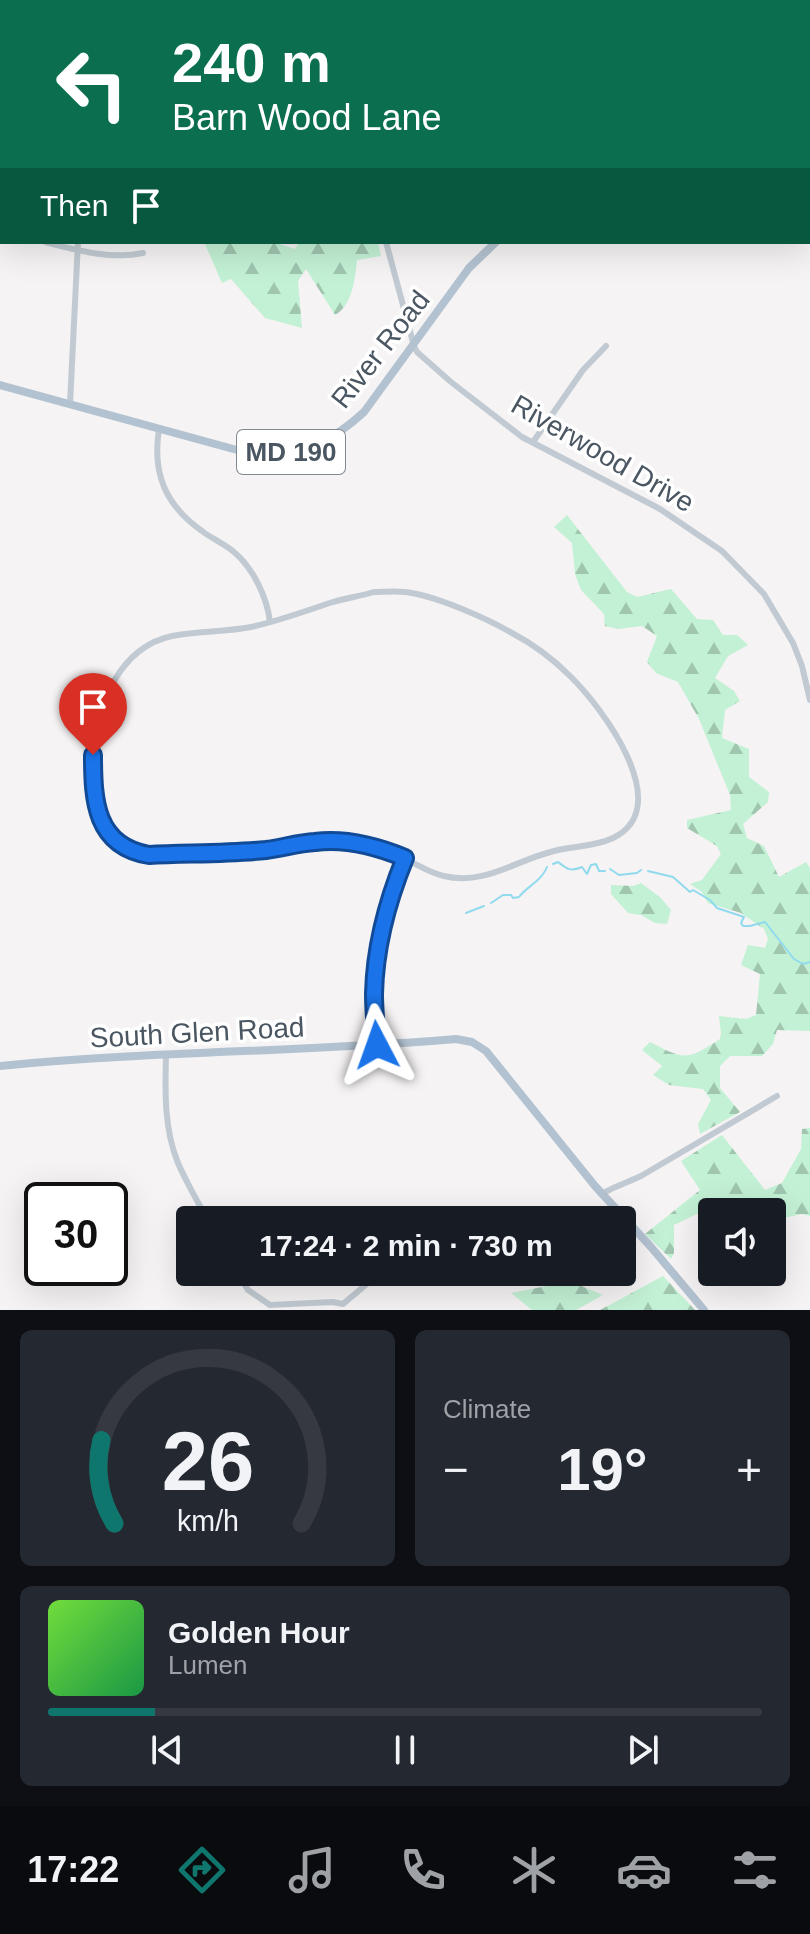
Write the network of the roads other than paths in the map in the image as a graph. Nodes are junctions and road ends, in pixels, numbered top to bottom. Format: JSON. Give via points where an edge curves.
{"nodes":[{"id":1,"x":387,"y":244,"type":"edge"},
{"id":2,"x":494,"y":244,"type":"edge"},
{"id":3,"x":77,"y":246,"type":"edge"},
{"id":4,"x":143,"y":253,"type":"dead end"},
{"id":5,"x":414,"y":346,"type":"junction"},
{"id":6,"x":606,"y":346,"type":"dead end"},
{"id":7,"x":0,"y":385,"type":"edge"},
{"id":8,"x":70,"y":404,"type":"junction"},
{"id":9,"x":159,"y":429,"type":"junction"},
{"id":10,"x":533,"y":442,"type":"junction"},
{"id":11,"x":270,"y":622,"type":"junction"},
{"id":12,"x":810,"y":700,"type":"edge"},
{"id":13,"x":405,"y":858,"type":"junction"},
{"id":14,"x":377,"y":1045,"type":"junction"},
{"id":15,"x":166,"y":1055,"type":"junction"},
{"id":16,"x":0,"y":1066,"type":"edge"},
{"id":17,"x":777,"y":1096,"type":"dead end"},
{"id":18,"x":602,"y":1194,"type":"junction"},
{"id":19,"x":200,"y":1206,"type":"edge"},
{"id":20,"x":246,"y":1286,"type":"edge"},
{"id":21,"x":364,"y":1286,"type":"edge"},
{"id":22,"x":288,"y":1307,"type":"edge"},
{"id":23,"x":704,"y":1310,"type":"edge"}],
"edges":[{"from":1,"to":5,"type":"street","name":"Riverwood Drive"},
{"from":2,"to":5,"type":"main road","name":"River Road","number":"MD 190","via":[[469,268]]},
{"from":3,"to":4,"type":"street","via":[[129,256]]},
{"from":3,"to":8,"type":"street"},
{"from":5,"to":9,"type":"main road","name":"River Road","number":"MD 190","via":[[364,412],[315,445],[268,454]]},
{"from":5,"to":10,"type":"street","name":"Riverwood Drive","via":[[451,382]]},
{"from":6,"to":10,"type":"street"},
{"from":7,"to":8,"type":"main road","name":"River Road","number":"MD 190"},
{"from":8,"to":9,"type":"main road","name":"River Road","number":"MD 190"},
{"from":9,"to":11,"type":"street","via":[[156,461],[170,500],[201,531],[236,553],[268,607]]},
{"from":10,"to":12,"type":"street","name":"Riverwood Drive","via":[[660,509],[722,551],[762,592],[793,643]]},
{"from":11,"to":13,"type":"street","via":[[170,637],[133,656],[119,672],[95,738],[101,823],[119,844],[149,855],[340,841]]},
{"from":11,"to":13,"type":"street","via":[[374,592],[407,592],[435,600],[511,633],[555,662],[615,733],[639,793],[634,818],[621,833],[473,879],[443,876]]},
{"from":13,"to":14,"type":"street","via":[[377,957]]},
{"from":14,"to":15,"type":"main road","name":"South Glen Road"},
{"from":14,"to":18,"type":"main road","name":"South Glen Road","via":[[460,1039],[479,1046]]},
{"from":15,"to":16,"type":"main road","name":"South Glen Road"},
{"from":15,"to":19,"type":"street","via":[[164,1097],[170,1132]]},
{"from":17,"to":18,"type":"street"},
{"from":18,"to":23,"type":"main road","name":"South Glen Road"},
{"from":20,"to":22,"type":"street","via":[[270,1305]]},
{"from":21,"to":22,"type":"street","via":[[343,1304]]}]}
